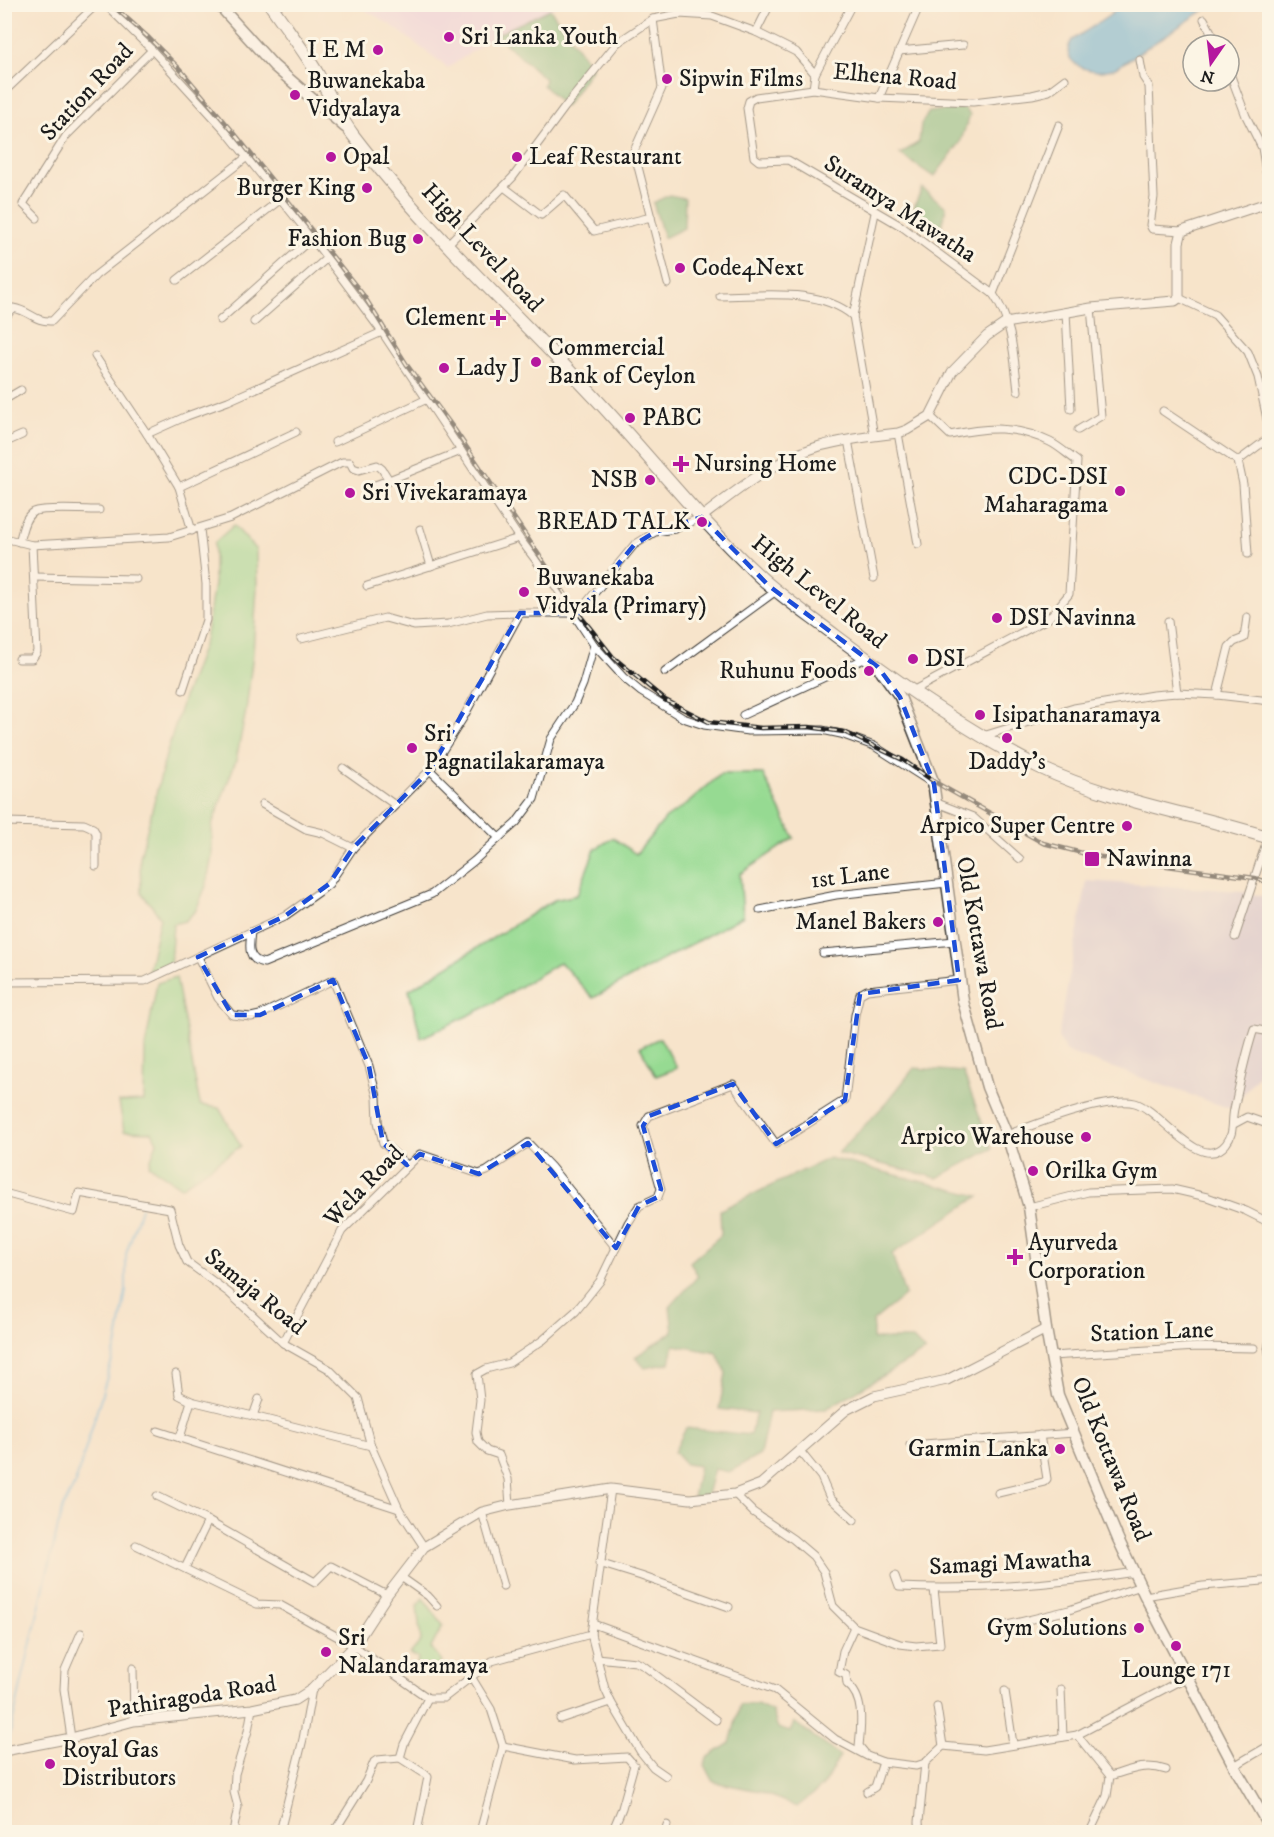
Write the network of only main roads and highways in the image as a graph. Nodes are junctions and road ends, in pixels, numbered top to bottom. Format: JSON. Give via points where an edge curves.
{"nodes":[{"id":1,"x":218,"y":4,"type":"edge"},
{"id":2,"x":270,"y":4,"type":"edge"},
{"id":3,"x":350,"y":131,"type":"junction"},
{"id":4,"x":878,"y":667,"type":"junction"},
{"id":5,"x":1269,"y":837,"type":"edge"},
{"id":6,"x":1269,"y":1828,"type":"edge"}],
"edges":[{"from":1,"to":3,"type":"main road","via":[[274,66]]},
{"from":2,"to":3,"type":"highway","name":"High Level Road","via":[[314,67]]},
{"from":3,"to":4,"type":"highway","name":"High Level Road","via":[[447,245],[597,400],[740,558],[776,591]]},
{"from":4,"to":5,"type":"highway","name":"High Level Road","via":[[983,736],[1077,784]]},
{"from":4,"to":6,"type":"main road","name":"Old Kottawa Road","via":[[900,697],[934,784],[963,1001],[987,1087],[1007,1135],[1029,1207],[1058,1395],[1143,1591]]}]}
